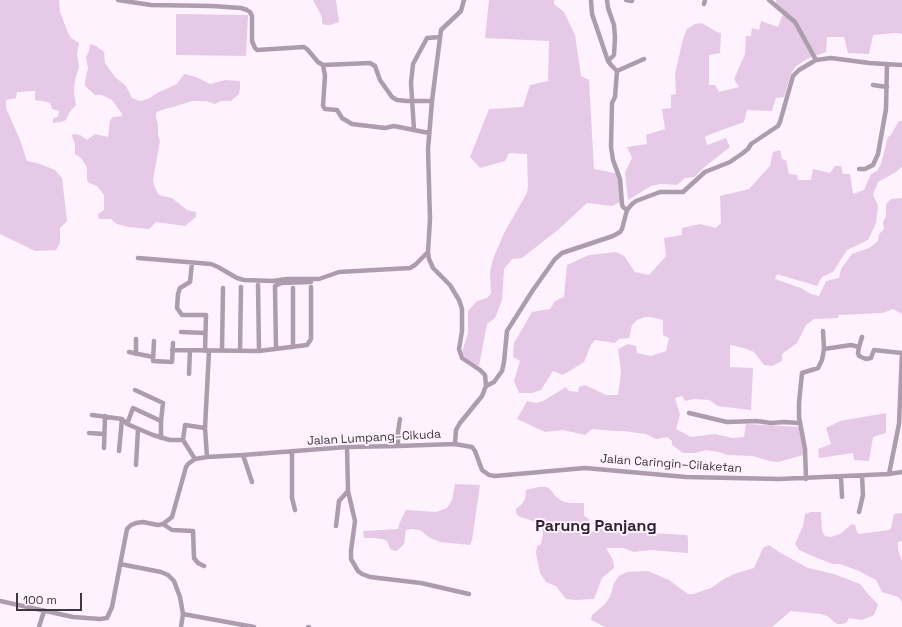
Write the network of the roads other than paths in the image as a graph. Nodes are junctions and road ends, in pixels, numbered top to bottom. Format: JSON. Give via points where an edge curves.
{"nodes":[{"id":1,"x":118,"y":0,"type":"edge"},
{"id":2,"x":464,"y":0,"type":"edge"},
{"id":3,"x":591,"y":0,"type":"edge"},
{"id":4,"x":607,"y":0,"type":"edge"},
{"id":5,"x":626,"y":0,"type":"edge"},
{"id":6,"x":769,"y":0,"type":"edge"},
{"id":7,"x":632,"y":1,"type":"dead end"},
{"id":8,"x":176,"y":2,"type":"edge"},
{"id":9,"x":440,"y":37,"type":"junction"},
{"id":10,"x":644,"y":59,"type":"dead end"},
{"id":11,"x":816,"y":60,"type":"junction"},
{"id":12,"x":608,"y":61,"type":"junction"},
{"id":13,"x":887,"y":64,"type":"junction"},
{"id":14,"x":323,"y":65,"type":"junction"},
{"id":15,"x":902,"y":65,"type":"edge"},
{"id":16,"x":617,"y":71,"type":"junction"},
{"id":17,"x":873,"y":85,"type":"dead end"},
{"id":18,"x":887,"y":86,"type":"junction"},
{"id":19,"x":412,"y":101,"type":"junction"},
{"id":20,"x":432,"y":101,"type":"junction"},
{"id":21,"x":414,"y":130,"type":"junction"},
{"id":22,"x":429,"y":133,"type":"junction"},
{"id":23,"x":859,"y":169,"type":"dead end"},
{"id":24,"x":627,"y":210,"type":"junction"},
{"id":25,"x":428,"y":252,"type":"junction"},
{"id":26,"x":138,"y":258,"type":"dead end"},
{"id":27,"x":192,"y":263,"type":"junction"},
{"id":28,"x":316,"y":279,"type":"junction"},
{"id":29,"x":258,"y":285,"type":"dead end"},
{"id":30,"x":241,"y":287,"type":"dead end"},
{"id":31,"x":310,"y":287,"type":"dead end"},
{"id":32,"x":223,"y":288,"type":"dead end"},
{"id":33,"x":294,"y":288,"type":"dead end"},
{"id":34,"x":823,"y":330,"type":"dead end"},
{"id":35,"x":181,"y":332,"type":"dead end"},
{"id":36,"x":205,"y":333,"type":"junction"},
{"id":37,"x":862,"y":337,"type":"dead end"},
{"id":38,"x":136,"y":339,"type":"dead end"},
{"id":39,"x":154,"y":341,"type":"dead end"},
{"id":40,"x":173,"y":343,"type":"dead end"},
{"id":41,"x":293,"y":347,"type":"junction"},
{"id":42,"x":859,"y":347,"type":"junction"},
{"id":43,"x":276,"y":349,"type":"junction"},
{"id":44,"x":824,"y":349,"type":"junction"},
{"id":45,"x":172,"y":350,"type":"junction"},
{"id":46,"x":190,"y":350,"type":"junction"},
{"id":47,"x":222,"y":350,"type":"junction"},
{"id":48,"x":207,"y":351,"type":"junction"},
{"id":49,"x":240,"y":351,"type":"junction"},
{"id":50,"x":258,"y":351,"type":"junction"},
{"id":51,"x":129,"y":352,"type":"dead end"},
{"id":52,"x":902,"y":353,"type":"edge"},
{"id":53,"x":136,"y":354,"type":"junction"},
{"id":54,"x":153,"y":357,"type":"junction"},
{"id":55,"x":189,"y":374,"type":"dead end"},
{"id":56,"x":486,"y":386,"type":"junction"},
{"id":57,"x":135,"y":390,"type":"dead end"},
{"id":58,"x":689,"y":413,"type":"dead end"},
{"id":59,"x":92,"y":415,"type":"dead end"},
{"id":60,"x":105,"y":416,"type":"junction"},
{"id":61,"x":122,"y":419,"type":"junction"},
{"id":62,"x":400,"y":419,"type":"dead end"},
{"id":63,"x":160,"y":421,"type":"junction"},
{"id":64,"x":799,"y":423,"type":"junction"},
{"id":65,"x":127,"y":424,"type":"junction"},
{"id":66,"x":205,"y":428,"type":"junction"},
{"id":67,"x":138,"y":429,"type":"junction"},
{"id":68,"x":89,"y":433,"type":"dead end"},
{"id":69,"x":104,"y":434,"type":"junction"},
{"id":70,"x":161,"y":438,"type":"junction"},
{"id":71,"x":183,"y":440,"type":"junction"},
{"id":72,"x":455,"y":444,"type":"junction"},
{"id":73,"x":398,"y":446,"type":"junction"},
{"id":74,"x":347,"y":447,"type":"junction"},
{"id":75,"x":104,"y":448,"type":"dead end"},
{"id":76,"x":120,"y":451,"type":"dead end"},
{"id":77,"x":292,"y":452,"type":"junction"},
{"id":78,"x":243,"y":455,"type":"junction"},
{"id":79,"x":207,"y":456,"type":"junction"},
{"id":80,"x":195,"y":459,"type":"junction"},
{"id":81,"x":136,"y":465,"type":"dead end"},
{"id":82,"x":902,"y":472,"type":"edge"},
{"id":83,"x":889,"y":474,"type":"junction"},
{"id":84,"x":862,"y":476,"type":"junction"},
{"id":85,"x":841,"y":477,"type":"junction"},
{"id":86,"x":806,"y":478,"type":"junction"},
{"id":87,"x":252,"y":482,"type":"dead end"},
{"id":88,"x":348,"y":491,"type":"junction"},
{"id":89,"x":842,"y":498,"type":"dead end"},
{"id":90,"x":295,"y":510,"type":"dead end"},
{"id":91,"x":859,"y":512,"type":"dead end"},
{"id":92,"x":163,"y":524,"type":"junction"},
{"id":93,"x":336,"y":526,"type":"dead end"},
{"id":94,"x":120,"y":564,"type":"junction"},
{"id":95,"x":204,"y":566,"type":"dead end"},
{"id":96,"x":469,"y":594,"type":"dead end"},
{"id":97,"x":0,"y":601,"type":"edge"},
{"id":98,"x":44,"y":611,"type":"junction"},
{"id":99,"x":183,"y":614,"type":"junction"},
{"id":100,"x":39,"y":627,"type":"edge"},
{"id":101,"x":181,"y":627,"type":"edge"},
{"id":102,"x":254,"y":627,"type":"edge"}],
"edges":[{"from":1,"to":8,"type":"street","via":[[151,5]]},
{"from":2,"to":9,"type":"street","via":[[461,11],[443,28]]},
{"from":3,"to":12,"type":"street","via":[[592,14]]},
{"from":4,"to":12,"type":"street","via":[[615,37],[614,54]]},
{"from":5,"to":7,"type":"street"},
{"from":6,"to":11,"type":"street","via":[[795,22]]},
{"from":8,"to":14,"type":"street","via":[[248,10],[251,13],[252,41],[255,48],[260,50],[304,47]]},
{"from":9,"to":19,"type":"street","via":[[427,38],[413,64]]},
{"from":9,"to":20,"type":"street"},
{"from":10,"to":16,"type":"street"},
{"from":11,"to":13,"type":"street","via":[[831,58]]},
{"from":11,"to":24,"type":"street","via":[[794,76],[780,122],[751,144],[744,153],[705,172],[683,192],[656,193],[636,201]]},
{"from":12,"to":16,"type":"street"},
{"from":13,"to":15,"type":"street"},
{"from":13,"to":18,"type":"street"},
{"from":14,"to":19,"type":"street","via":[[370,62],[375,66],[380,80],[392,97]]},
{"from":14,"to":21,"type":"street","via":[[325,109],[337,110],[342,118],[352,124],[385,128],[394,126]]},
{"from":16,"to":24,"type":"street","via":[[615,97],[612,103],[611,147],[620,179],[622,204]]},
{"from":17,"to":18,"type":"street"},
{"from":18,"to":23,"type":"street","via":[[886,109],[878,154],[873,165]]},
{"from":19,"to":20,"type":"street"},
{"from":19,"to":21,"type":"street"},
{"from":20,"to":22,"type":"street"},
{"from":21,"to":22,"type":"street"},
{"from":22,"to":25,"type":"street"},
{"from":24,"to":56,"type":"street","name":"Jalan Lumpang–Cikuda","via":[[620,232],[562,253],[555,260],[507,332],[502,371],[494,382]]},
{"from":25,"to":28,"type":"street","via":[[410,268],[339,272]]},
{"from":25,"to":56,"type":"street","via":[[433,268],[450,285],[462,309],[459,349],[462,358],[485,375]]},
{"from":26,"to":27,"type":"street"},
{"from":27,"to":28,"type":"street","via":[[211,264],[244,280]]},
{"from":27,"to":36,"type":"street","via":[[190,282],[180,288],[177,308],[182,315],[206,315]]},
{"from":28,"to":43,"type":"street","via":[[311,282],[281,283],[275,286]]},
{"from":29,"to":50,"type":"street"},
{"from":30,"to":49,"type":"street"},
{"from":31,"to":41,"type":"street","via":[[311,339],[307,345]]},
{"from":32,"to":47,"type":"street"},
{"from":33,"to":41,"type":"street"},
{"from":34,"to":44,"type":"street"},
{"from":35,"to":36,"type":"street"},
{"from":36,"to":48,"type":"street"},
{"from":37,"to":42,"type":"street"},
{"from":38,"to":53,"type":"street"},
{"from":39,"to":54,"type":"street"},
{"from":40,"to":45,"type":"street"},
{"from":41,"to":43,"type":"street"},
{"from":42,"to":44,"type":"street","via":[[851,345]]},
{"from":42,"to":52,"type":"street","via":[[859,356],[866,359],[871,358],[874,350]]},
{"from":43,"to":50,"type":"street"},
{"from":44,"to":64,"type":"street","via":[[818,368],[802,373]]},
{"from":45,"to":46,"type":"street"},
{"from":45,"to":54,"type":"street","via":[[172,362],[153,361]]},
{"from":46,"to":48,"type":"street"},
{"from":46,"to":55,"type":"street"},
{"from":47,"to":48,"type":"street"},
{"from":47,"to":49,"type":"street"},
{"from":48,"to":66,"type":"street"},
{"from":49,"to":50,"type":"street"},
{"from":51,"to":53,"type":"street"},
{"from":52,"to":83,"type":"street","via":[[899,424]]},
{"from":53,"to":54,"type":"street"},
{"from":56,"to":72,"type":"street","name":"Jalan Lumpang–Cikuda","via":[[482,396],[456,430]]},
{"from":57,"to":63,"type":"street","via":[[163,403]]},
{"from":58,"to":64,"type":"street","via":[[727,422]]},
{"from":59,"to":60,"type":"street"},
{"from":60,"to":61,"type":"street"},
{"from":60,"to":69,"type":"street"},
{"from":61,"to":65,"type":"street"},
{"from":61,"to":76,"type":"street"},
{"from":62,"to":73,"type":"street"},
{"from":63,"to":65,"type":"street","via":[[133,408]]},
{"from":63,"to":70,"type":"street"},
{"from":64,"to":86,"type":"street","via":[[805,449]]},
{"from":65,"to":67,"type":"street"},
{"from":66,"to":71,"type":"street","via":[[185,425]]},
{"from":66,"to":79,"type":"street"},
{"from":67,"to":70,"type":"street"},
{"from":67,"to":81,"type":"street"},
{"from":68,"to":69,"type":"street"},
{"from":69,"to":75,"type":"street"},
{"from":70,"to":71,"type":"street"},
{"from":71,"to":80,"type":"street"},
{"from":72,"to":73,"type":"street","name":"Jalan Lumpang–Cikuda"},
{"from":72,"to":86,"type":"street","name":"Jalan Caringin–Cilaketan","via":[[472,447],[482,470],[495,476],[585,468],[686,477]]},
{"from":73,"to":74,"type":"street","name":"Jalan Lumpang–Cikuda"},
{"from":74,"to":77,"type":"street","name":"Jalan Lumpang–Cikuda"},
{"from":74,"to":88,"type":"street"},
{"from":77,"to":78,"type":"street","name":"Jalan Lumpang–Cikuda"},
{"from":77,"to":90,"type":"street","via":[[292,498]]},
{"from":78,"to":79,"type":"street","name":"Jalan Lumpang–Cikuda"},
{"from":78,"to":87,"type":"street"},
{"from":79,"to":80,"type":"street","name":"Jalan Lumpang–Cikuda"},
{"from":80,"to":92,"type":"street","via":[[186,467],[172,517]]},
{"from":82,"to":83,"type":"street","name":"Jalan Caringin–Cilaketan"},
{"from":83,"to":84,"type":"street","name":"Jalan Caringin–Cilaketan"},
{"from":84,"to":85,"type":"street","name":"Jalan Caringin–Cilaketan"},
{"from":84,"to":91,"type":"street","via":[[863,495]]},
{"from":85,"to":86,"type":"street","name":"Jalan Caringin–Cilaketan"},
{"from":85,"to":89,"type":"street"},
{"from":88,"to":93,"type":"street","via":[[339,501]]},
{"from":88,"to":96,"type":"street","via":[[355,521],[351,559],[362,574]]},
{"from":92,"to":94,"type":"street","via":[[143,522],[131,525],[125,533]]},
{"from":92,"to":95,"type":"street","via":[[172,530],[193,531],[194,558],[198,564]]},
{"from":94,"to":98,"type":"street","via":[[112,607],[107,618],[73,617]]},
{"from":94,"to":99,"type":"street","via":[[168,575],[174,581]]},
{"from":97,"to":98,"type":"street"},
{"from":98,"to":100,"type":"street"},
{"from":99,"to":101,"type":"street"},
{"from":99,"to":102,"type":"street"}]}
